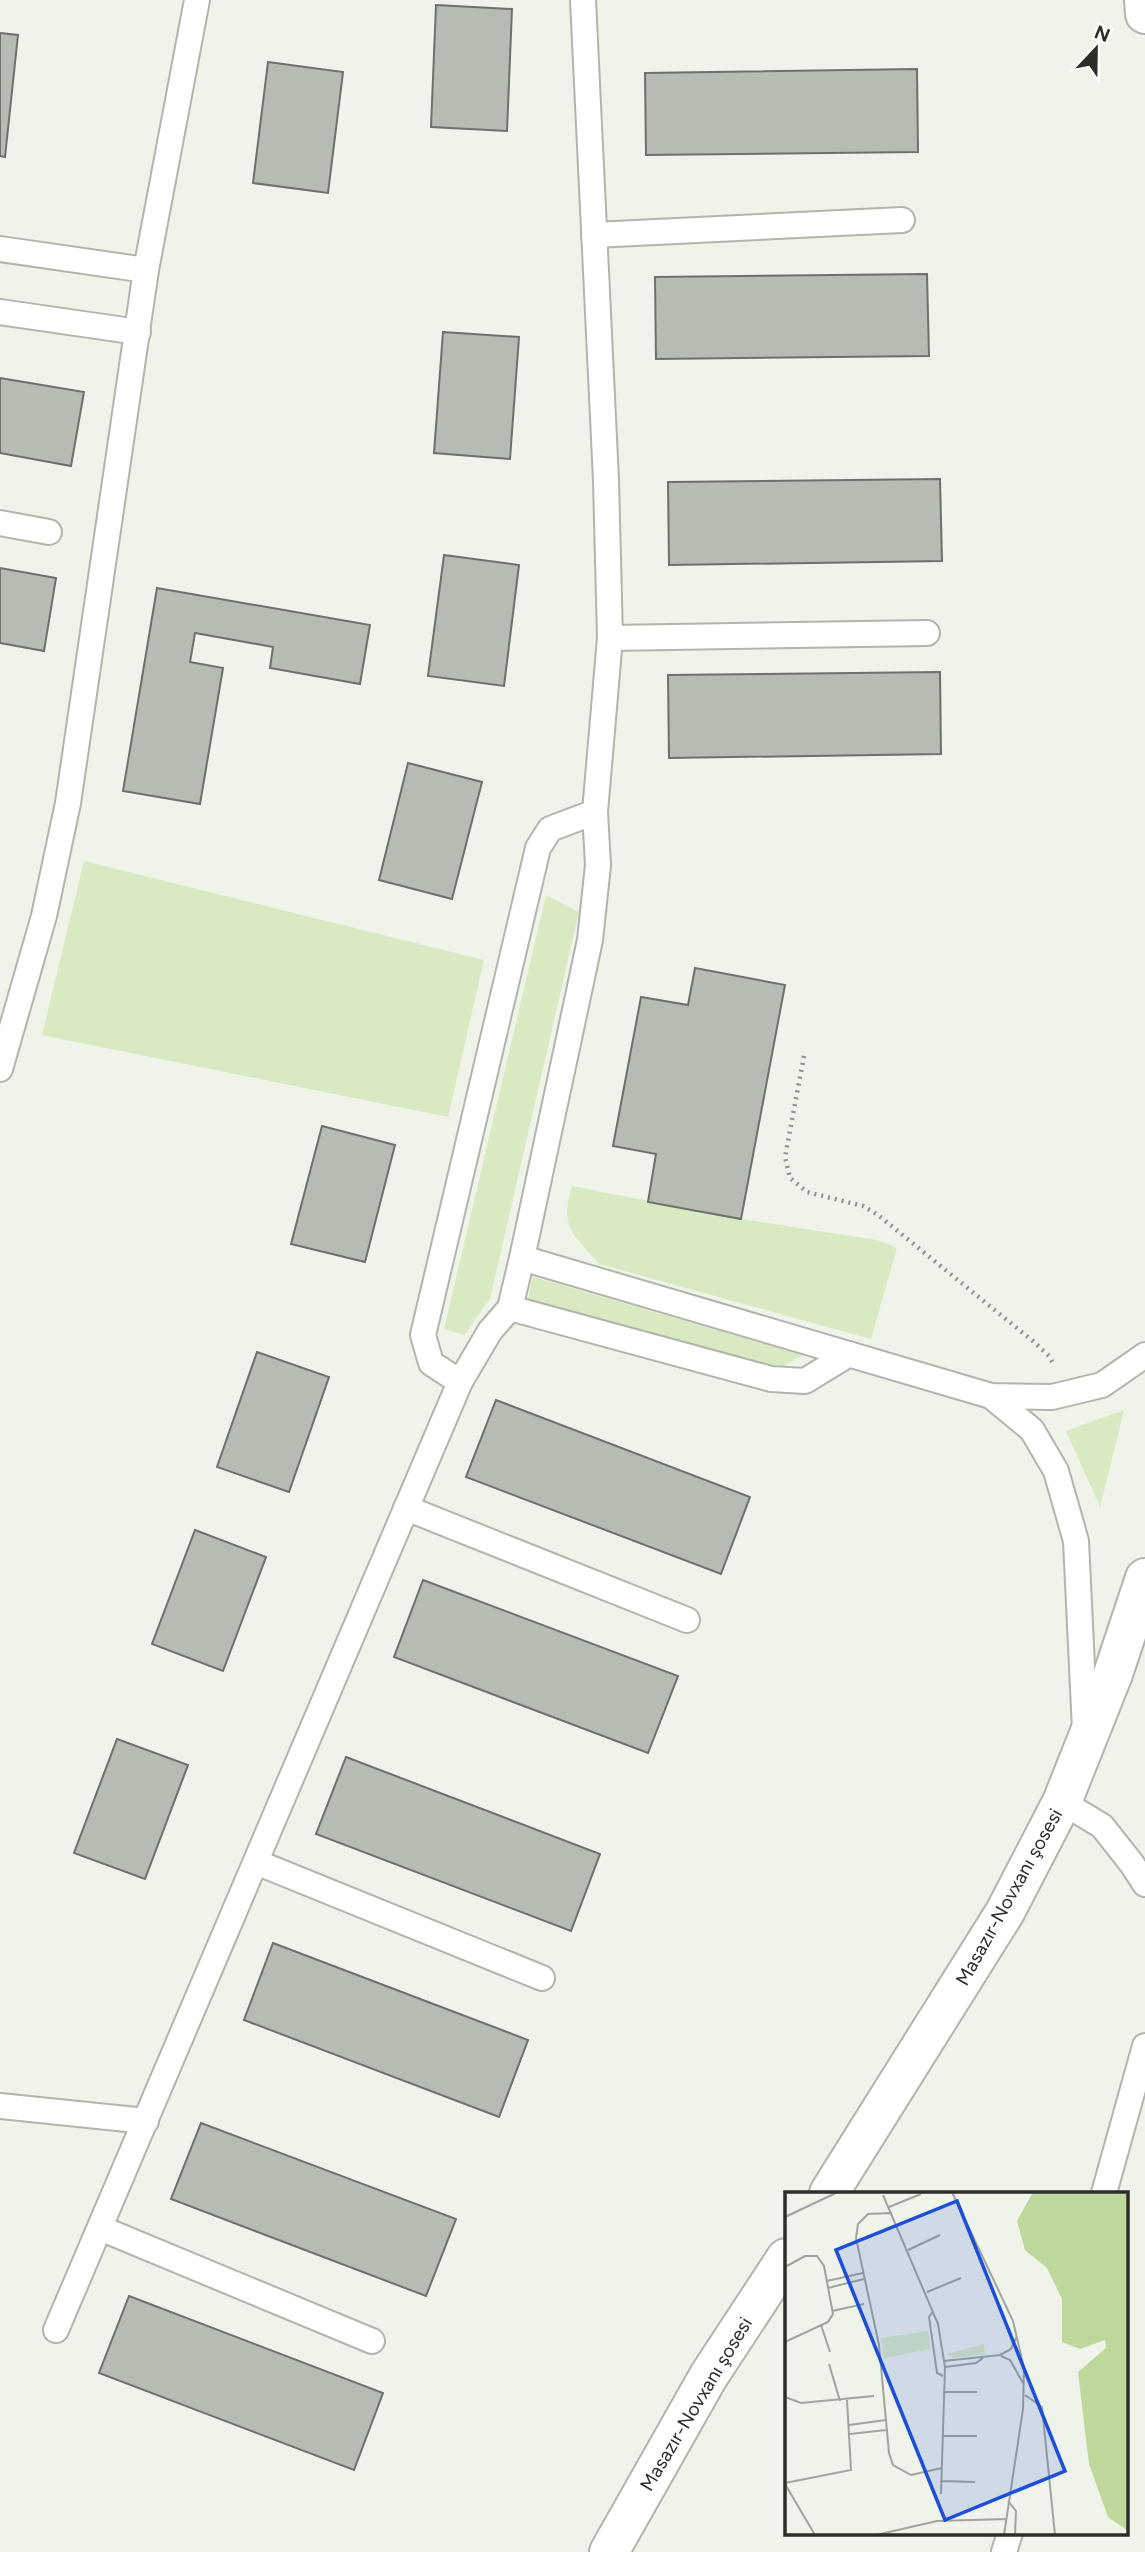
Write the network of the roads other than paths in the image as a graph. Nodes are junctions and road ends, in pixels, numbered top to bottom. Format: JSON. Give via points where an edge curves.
{"nodes":[{"id":1,"x":197,"y":0,"type":"edge"},
{"id":2,"x":583,"y":0,"type":"edge"},
{"id":3,"x":1144,"y":0,"type":"edge"},
{"id":4,"x":1145,"y":14,"type":"edge"},
{"id":5,"x":902,"y":220,"type":"dead end"},
{"id":6,"x":594,"y":235,"type":"junction"},
{"id":7,"x":0,"y":248,"type":"edge"},
{"id":8,"x":146,"y":270,"type":"junction"},
{"id":9,"x":0,"y":312,"type":"edge"},
{"id":10,"x":138,"y":332,"type":"junction"},
{"id":11,"x":0,"y":523,"type":"edge"},
{"id":12,"x":49,"y":532,"type":"dead end"},
{"id":13,"x":927,"y":633,"type":"dead end"},
{"id":14,"x":610,"y":638,"type":"junction"},
{"id":15,"x":595,"y":812,"type":"junction"},
{"id":16,"x":0,"y":1069,"type":"edge"},
{"id":17,"x":522,"y":1258,"type":"junction"},
{"id":18,"x":510,"y":1308,"type":"junction"},
{"id":19,"x":849,"y":1354,"type":"junction"},
{"id":20,"x":1145,"y":1354,"type":"edge"},
{"id":21,"x":460,"y":1381,"type":"junction"},
{"id":22,"x":991,"y":1396,"type":"junction"},
{"id":23,"x":407,"y":1508,"type":"junction"},
{"id":24,"x":1145,"y":1578,"type":"edge"},
{"id":25,"x":687,"y":1620,"type":"dead end"},
{"id":26,"x":1086,"y":1743,"type":"junction"},
{"id":27,"x":1062,"y":1802,"type":"junction"},
{"id":28,"x":256,"y":1862,"type":"junction"},
{"id":29,"x":1145,"y":1884,"type":"edge"},
{"id":30,"x":542,"y":1978,"type":"dead end"},
{"id":31,"x":1145,"y":2046,"type":"edge"},
{"id":32,"x":0,"y":2106,"type":"edge"},
{"id":33,"x":146,"y":2121,"type":"junction"},
{"id":34,"x":830,"y":2192,"type":"edge"},
{"id":35,"x":1104,"y":2192,"type":"edge"},
{"id":36,"x":100,"y":2228,"type":"junction"},
{"id":37,"x":785,"y":2260,"type":"edge"},
{"id":38,"x":56,"y":2330,"type":"dead end"},
{"id":39,"x":372,"y":2340,"type":"dead end"},
{"id":40,"x":1010,"y":2534,"type":"edge"},
{"id":41,"x":609,"y":2552,"type":"edge"},
{"id":42,"x":1004,"y":2552,"type":"edge"}],
"edges":[{"from":1,"to":8,"type":"lane"},
{"from":2,"to":6,"type":"lane"},
{"from":3,"to":4,"type":"main road"},
{"from":5,"to":6,"type":"lane"},
{"from":6,"to":14,"type":"lane"},
{"from":7,"to":8,"type":"lane"},
{"from":8,"to":10,"type":"lane"},
{"from":9,"to":10,"type":"lane"},
{"from":10,"to":16,"type":"lane","via":[[68,803],[44,916]]},
{"from":11,"to":12,"type":"lane"},
{"from":13,"to":14,"type":"lane"},
{"from":14,"to":15,"type":"lane"},
{"from":15,"to":17,"type":"lane","via":[[598,865],[590,940]]},
{"from":15,"to":21,"type":"lane","via":[[550,829],[538,848],[423,1335],[431,1363]]},
{"from":17,"to":18,"type":"lane"},
{"from":17,"to":19,"type":"lane"},
{"from":18,"to":19,"type":"lane","via":[[771,1380],[805,1381]]},
{"from":18,"to":21,"type":"lane","via":[[489,1331]]},
{"from":19,"to":22,"type":"lane"},
{"from":20,"to":22,"type":"lane","via":[[1102,1385],[1052,1397]]},
{"from":21,"to":23,"type":"lane"},
{"from":22,"to":26,"type":"lane","via":[[1032,1430],[1056,1471],[1076,1541]]},
{"from":23,"to":25,"type":"lane"},
{"from":23,"to":28,"type":"lane"},
{"from":24,"to":26,"type":"main road","name":"Masazır-Novxanı şosesi"},
{"from":26,"to":27,"type":"main road","name":"Masazır-Novxanı şosesi"},
{"from":27,"to":29,"type":"lane","via":[[1102,1826]]},
{"from":27,"to":34,"type":"main road","name":"Masazır-Novxanı şosesi","via":[[1005,1912]]},
{"from":28,"to":30,"type":"lane"},
{"from":28,"to":33,"type":"lane"},
{"from":31,"to":35,"type":"lane"},
{"from":32,"to":33,"type":"lane"},
{"from":33,"to":36,"type":"lane"},
{"from":36,"to":38,"type":"lane"},
{"from":36,"to":39,"type":"lane"},
{"from":37,"to":41,"type":"main road","name":"Masazır-Novxanı şosesi","via":[[708,2377]]},
{"from":40,"to":42,"type":"lane"}]}
